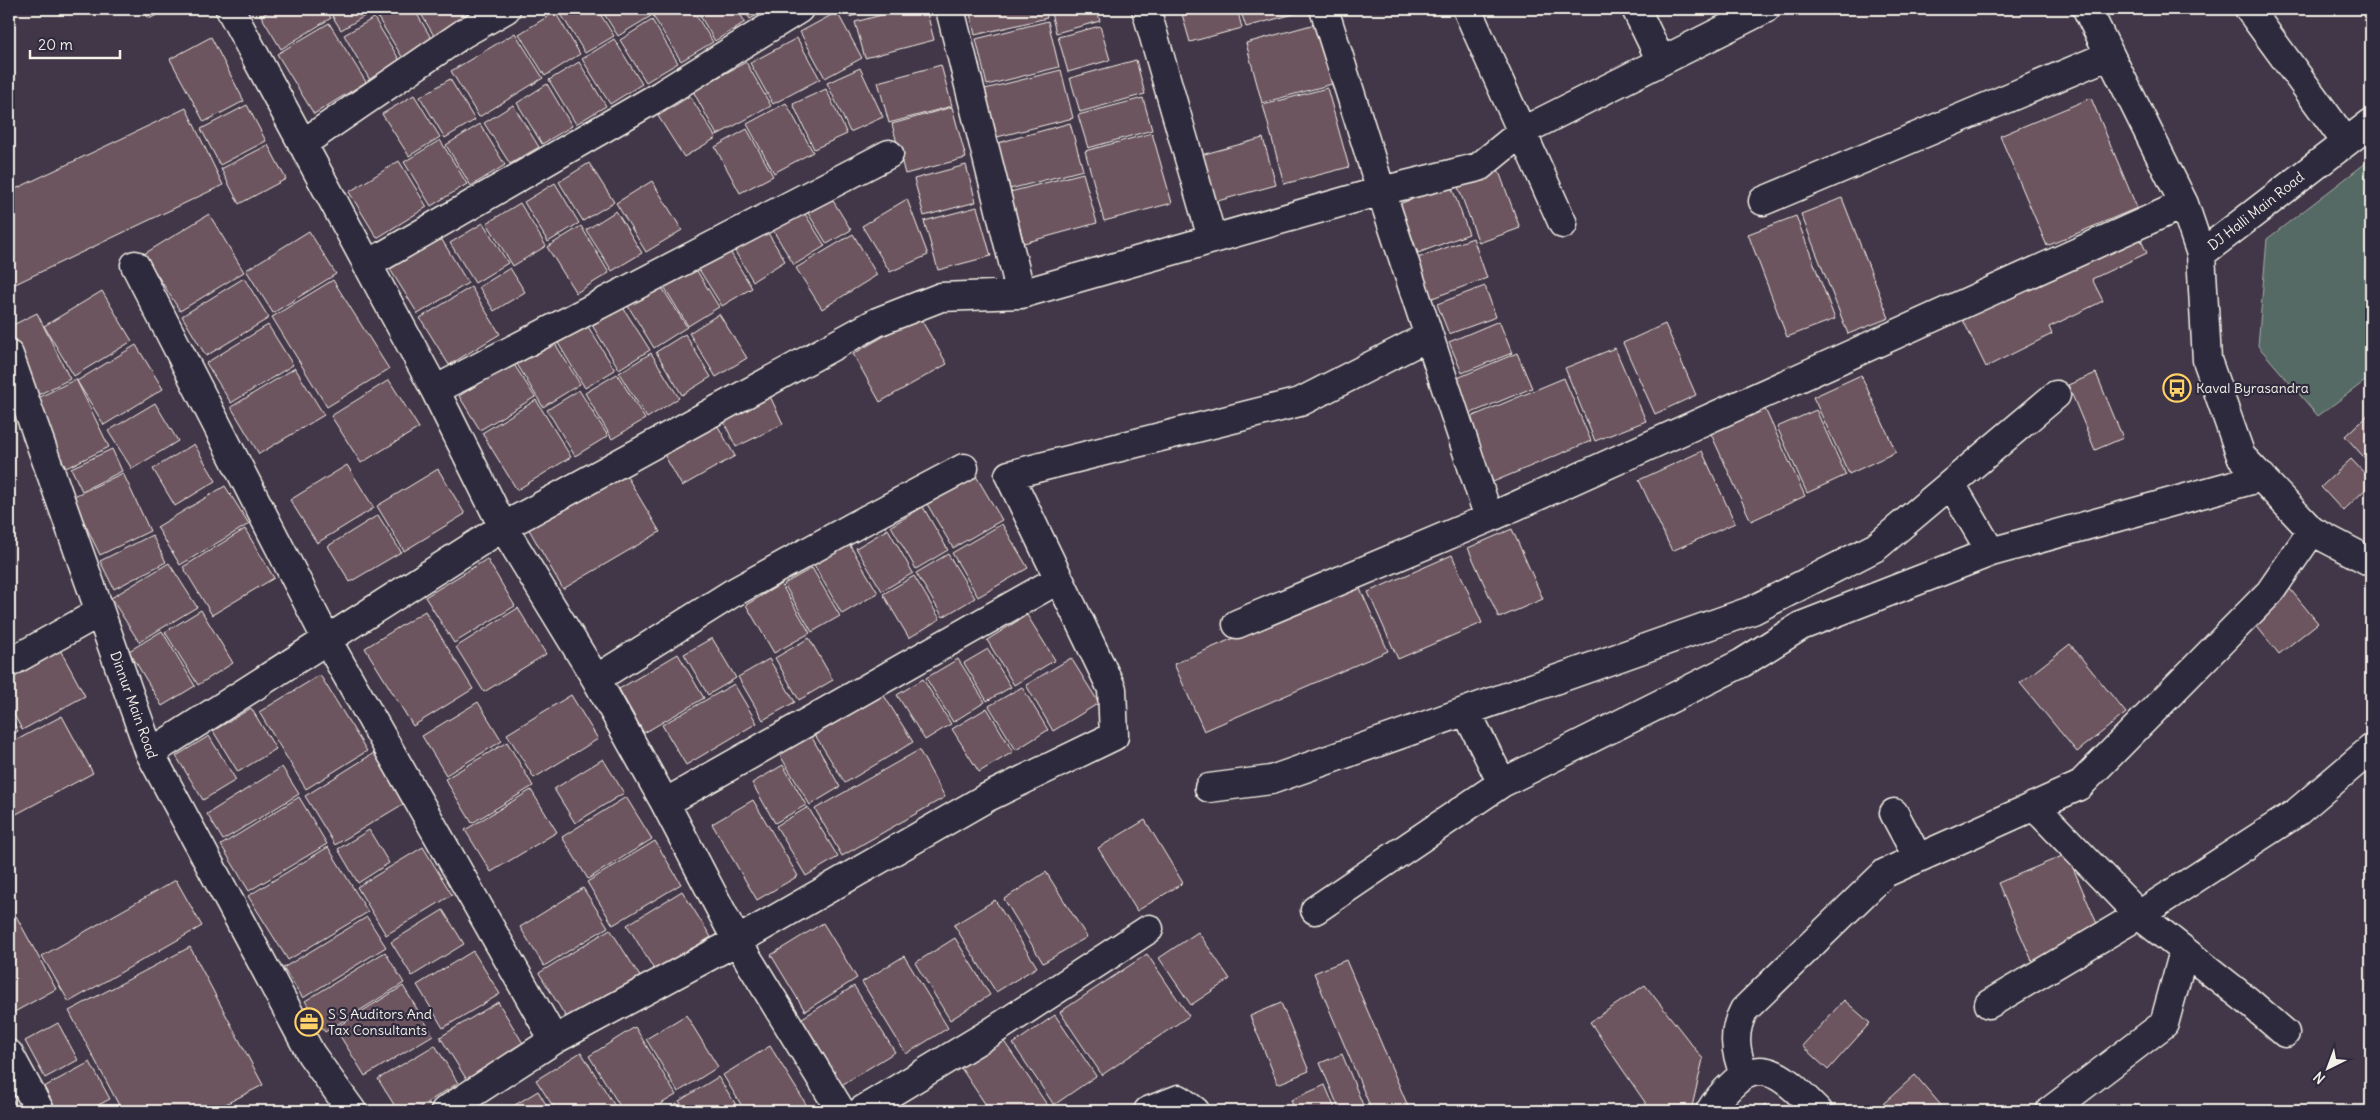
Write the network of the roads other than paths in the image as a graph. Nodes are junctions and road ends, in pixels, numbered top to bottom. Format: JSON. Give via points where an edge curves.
{"nodes":[{"id":1,"x":506,"y":9,"type":"edge"},
{"id":2,"x":799,"y":9,"type":"edge"},
{"id":3,"x":950,"y":9,"type":"edge"},
{"id":4,"x":1146,"y":9,"type":"edge"},
{"id":5,"x":1324,"y":9,"type":"edge"},
{"id":6,"x":1467,"y":9,"type":"edge"},
{"id":7,"x":1636,"y":9,"type":"edge"},
{"id":8,"x":1764,"y":9,"type":"edge"},
{"id":9,"x":2087,"y":9,"type":"edge"},
{"id":10,"x":2249,"y":9,"type":"edge"},
{"id":11,"x":233,"y":10,"type":"edge"},
{"id":12,"x":2110,"y":55,"type":"junction"},
{"id":13,"x":1661,"y":61,"type":"junction"},
{"id":14,"x":2371,"y":123,"type":"edge"},
{"id":15,"x":1523,"y":131,"type":"junction"},
{"id":16,"x":2346,"y":142,"type":"junction"},
{"id":17,"x":302,"y":144,"type":"junction"},
{"id":18,"x":889,"y":154,"type":"dead end"},
{"id":19,"x":1381,"y":191,"type":"junction"},
{"id":20,"x":1763,"y":201,"type":"dead end"},
{"id":21,"x":2184,"y":204,"type":"junction"},
{"id":22,"x":1563,"y":224,"type":"dead end"},
{"id":23,"x":1212,"y":238,"type":"junction"},
{"id":24,"x":2201,"y":254,"type":"junction"},
{"id":25,"x":135,"y":265,"type":"dead end"},
{"id":26,"x":367,"y":265,"type":"junction"},
{"id":27,"x":1021,"y":294,"type":"junction"},
{"id":28,"x":1428,"y":336,"type":"junction"},
{"id":29,"x":9,"y":354,"type":"edge"},
{"id":30,"x":435,"y":390,"type":"junction"},
{"id":31,"x":2056,"y":395,"type":"dead end"},
{"id":32,"x":964,"y":468,"type":"dead end"},
{"id":33,"x":2262,"y":477,"type":"junction"},
{"id":34,"x":1951,"y":484,"type":"junction"},
{"id":35,"x":1489,"y":518,"type":"junction"},
{"id":36,"x":503,"y":527,"type":"junction"},
{"id":37,"x":2312,"y":531,"type":"junction"},
{"id":38,"x":1991,"y":552,"type":"junction"},
{"id":39,"x":2371,"y":562,"type":"edge"},
{"id":40,"x":1059,"y":579,"type":"junction"},
{"id":41,"x":100,"y":612,"type":"junction"},
{"id":42,"x":1237,"y":624,"type":"dead end"},
{"id":43,"x":327,"y":640,"type":"junction"},
{"id":44,"x":9,"y":663,"type":"edge"},
{"id":45,"x":596,"y":679,"type":"junction"},
{"id":46,"x":1466,"y":711,"type":"junction"},
{"id":47,"x":2371,"y":748,"type":"edge"},
{"id":48,"x":150,"y":753,"type":"junction"},
{"id":49,"x":1502,"y":783,"type":"junction"},
{"id":50,"x":1209,"y":788,"type":"dead end"},
{"id":51,"x":665,"y":803,"type":"junction"},
{"id":52,"x":2034,"y":806,"type":"junction"},
{"id":53,"x":1894,"y":813,"type":"dead end"},
{"id":54,"x":1918,"y":858,"type":"junction"},
{"id":55,"x":1315,"y":910,"type":"dead end"},
{"id":56,"x":2139,"y":915,"type":"junction"},
{"id":57,"x":1149,"y":930,"type":"dead end"},
{"id":58,"x":737,"y":941,"type":"junction"},
{"id":59,"x":2184,"y":951,"type":"junction"},
{"id":60,"x":1990,"y":1004,"type":"dead end"},
{"id":61,"x":2285,"y":1033,"type":"dead end"},
{"id":62,"x":554,"y":1040,"type":"junction"},
{"id":63,"x":9,"y":1054,"type":"edge"},
{"id":64,"x":1744,"y":1074,"type":"junction"},
{"id":65,"x":40,"y":1111,"type":"edge"},
{"id":66,"x":352,"y":1111,"type":"edge"},
{"id":67,"x":445,"y":1111,"type":"edge"},
{"id":68,"x":841,"y":1111,"type":"edge"},
{"id":69,"x":862,"y":1111,"type":"edge"},
{"id":70,"x":1148,"y":1111,"type":"edge"},
{"id":71,"x":1195,"y":1111,"type":"edge"},
{"id":72,"x":1710,"y":1111,"type":"edge"},
{"id":73,"x":1818,"y":1111,"type":"edge"},
{"id":74,"x":2050,"y":1111,"type":"edge"}],
"edges":[{"from":1,"to":17,"type":"street","via":[[464,33]]},
{"from":2,"to":26,"type":"street","via":[[661,95]]},
{"from":3,"to":27,"type":"street"},
{"from":4,"to":23,"type":"street"},
{"from":5,"to":19,"type":"street"},
{"from":6,"to":15,"type":"street"},
{"from":7,"to":13,"type":"street"},
{"from":8,"to":13,"type":"street"},
{"from":9,"to":12,"type":"street"},
{"from":10,"to":16,"type":"street"},
{"from":11,"to":17,"type":"street"},
{"from":12,"to":20,"type":"street"},
{"from":12,"to":21,"type":"street"},
{"from":13,"to":15,"type":"street"},
{"from":14,"to":16,"type":"street","name":"DJ Halli Main Road"},
{"from":15,"to":19,"type":"street","via":[[1479,167]]},
{"from":15,"to":22,"type":"street"},
{"from":16,"to":24,"type":"street","name":"DJ Halli Main Road"},
{"from":17,"to":26,"type":"street"},
{"from":18,"to":30,"type":"street"},
{"from":19,"to":23,"type":"street"},
{"from":19,"to":28,"type":"street"},
{"from":21,"to":24,"type":"street"},
{"from":21,"to":35,"type":"street"},
{"from":23,"to":27,"type":"street"},
{"from":24,"to":33,"type":"street","name":"DJ Halli Main Road","via":[[2207,360],[2240,456]]},
{"from":25,"to":43,"type":"street"},
{"from":26,"to":30,"type":"street"},
{"from":27,"to":36,"type":"street","via":[[941,297],[877,322]]},
{"from":28,"to":35,"type":"street"},
{"from":28,"to":40,"type":"street","via":[[1300,402],[1009,475]]},
{"from":29,"to":41,"type":"street","name":"Dinnur Main Road"},
{"from":30,"to":36,"type":"street"},
{"from":31,"to":34,"type":"street"},
{"from":32,"to":45,"type":"street","via":[[731,594]]},
{"from":33,"to":37,"type":"street","name":"DJ Halli Main Road"},
{"from":33,"to":38,"type":"street"},
{"from":34,"to":38,"type":"street"},
{"from":34,"to":46,"type":"street","via":[[1876,547],[1753,610]]},
{"from":35,"to":42,"type":"street"},
{"from":36,"to":43,"type":"street"},
{"from":36,"to":45,"type":"street"},
{"from":37,"to":39,"type":"street","name":"DJ Halli Main Road"},
{"from":37,"to":52,"type":"street","via":[[2270,592],[2079,786]]},
{"from":38,"to":49,"type":"street","via":[[1801,626],[1742,663]]},
{"from":40,"to":51,"type":"street"},
{"from":40,"to":58,"type":"street","via":[[1112,689],[1114,736],[986,798]]},
{"from":41,"to":44,"type":"street"},
{"from":41,"to":48,"type":"street","name":"Dinnur Main Road"},
{"from":43,"to":48,"type":"street"},
{"from":43,"to":62,"type":"street"},
{"from":45,"to":51,"type":"street"},
{"from":46,"to":49,"type":"street"},
{"from":46,"to":50,"type":"street","via":[[1271,780]]},
{"from":47,"to":56,"type":"street","via":[[2296,813]]},
{"from":48,"to":66,"type":"street","name":"Dinnur Main Road","via":[[311,1054]]},
{"from":49,"to":55,"type":"street"},
{"from":51,"to":58,"type":"street"},
{"from":52,"to":54,"type":"street"},
{"from":52,"to":56,"type":"street"},
{"from":53,"to":54,"type":"street"},
{"from":54,"to":64,"type":"street","via":[[1885,873],[1744,1010],[1737,1023],[1735,1041]]},
{"from":56,"to":59,"type":"street"},
{"from":56,"to":60,"type":"street"},
{"from":57,"to":69,"type":"street"},
{"from":58,"to":62,"type":"street"},
{"from":58,"to":68,"type":"street"},
{"from":59,"to":61,"type":"street"},
{"from":59,"to":74,"type":"street","via":[[2164,1024]]},
{"from":62,"to":67,"type":"street"},
{"from":63,"to":65,"type":"street"},
{"from":64,"to":72,"type":"street","via":[[1722,1093]]},
{"from":64,"to":73,"type":"street","via":[[1759,1070],[1780,1076]]},
{"from":70,"to":71,"type":"street","via":[[1179,1099]]}]}
